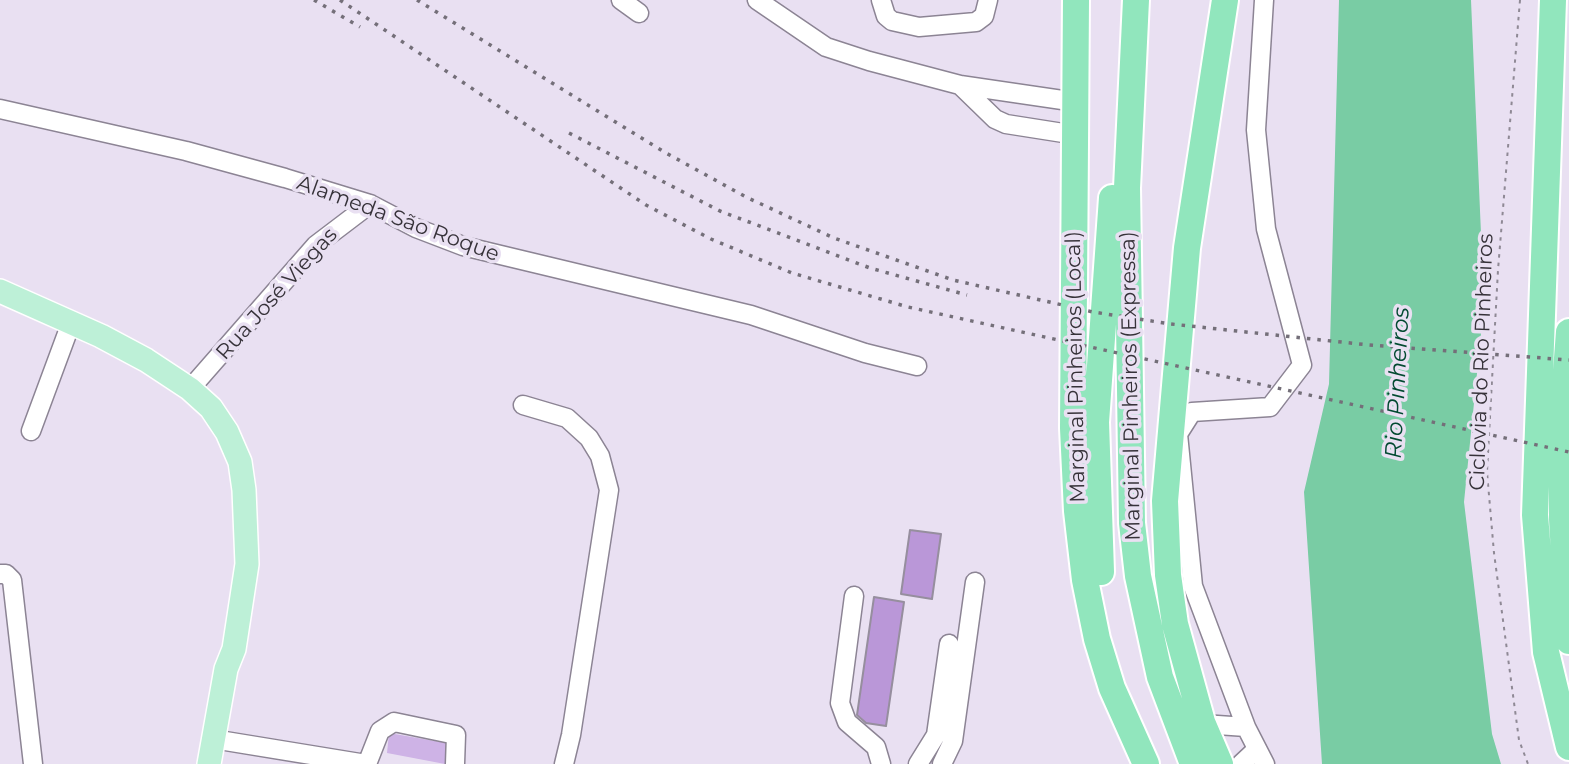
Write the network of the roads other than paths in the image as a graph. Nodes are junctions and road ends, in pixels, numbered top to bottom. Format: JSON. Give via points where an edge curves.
{"nodes":[{"id":1,"x":621,"y":0,"type":"edge"},
{"id":2,"x":757,"y":0,"type":"edge"},
{"id":3,"x":881,"y":0,"type":"edge"},
{"id":4,"x":988,"y":0,"type":"edge"},
{"id":5,"x":1076,"y":0,"type":"edge"},
{"id":6,"x":1136,"y":0,"type":"edge"},
{"id":7,"x":1225,"y":0,"type":"edge"},
{"id":8,"x":1264,"y":0,"type":"edge"},
{"id":9,"x":1553,"y":0,"type":"edge"},
{"id":10,"x":639,"y":13,"type":"dead end"},
{"id":11,"x":960,"y":85,"type":"junction"},
{"id":12,"x":1076,"y":102,"type":"junction"},
{"id":13,"x":0,"y":109,"type":"edge"},
{"id":14,"x":1129,"y":125,"type":"junction"},
{"id":15,"x":1076,"y":135,"type":"junction"},
{"id":16,"x":370,"y":204,"type":"junction"},
{"id":17,"x":6,"y":295,"type":"edge"},
{"id":18,"x":71,"y":323,"type":"junction"},
{"id":19,"x":1569,"y":332,"type":"edge"},
{"id":20,"x":917,"y":366,"type":"dead end"},
{"id":21,"x":190,"y":390,"type":"junction"},
{"id":22,"x":523,"y":405,"type":"dead end"},
{"id":23,"x":31,"y":431,"type":"dead end"},
{"id":24,"x":5,"y":576,"type":"edge"},
{"id":25,"x":975,"y":582,"type":"dead end"},
{"id":26,"x":854,"y":596,"type":"dead end"},
{"id":27,"x":1569,"y":641,"type":"edge"},
{"id":28,"x":949,"y":644,"type":"dead end"},
{"id":29,"x":1203,"y":724,"type":"junction"},
{"id":30,"x":1246,"y":727,"type":"junction"},
{"id":31,"x":220,"y":740,"type":"junction"},
{"id":32,"x":1569,"y":747,"type":"edge"},
{"id":33,"x":1261,"y":756,"type":"edge"},
{"id":34,"x":1143,"y":758,"type":"edge"},
{"id":35,"x":33,"y":764,"type":"edge"},
{"id":36,"x":209,"y":764,"type":"edge"},
{"id":37,"x":223,"y":764,"type":"edge"},
{"id":38,"x":366,"y":764,"type":"edge"},
{"id":39,"x":455,"y":764,"type":"edge"},
{"id":40,"x":564,"y":764,"type":"edge"},
{"id":41,"x":881,"y":764,"type":"edge"},
{"id":42,"x":918,"y":764,"type":"edge"},
{"id":43,"x":942,"y":764,"type":"edge"},
{"id":44,"x":1193,"y":764,"type":"edge"},
{"id":45,"x":1220,"y":764,"type":"edge"},
{"id":46,"x":1241,"y":764,"type":"edge"}],
"edges":[{"from":1,"to":10,"type":"street"},
{"from":2,"to":11,"type":"street","via":[[826,47]]},
{"from":3,"to":4,"type":"street","via":[[892,21],[919,27],[976,22],[984,16]]},
{"from":5,"to":12,"type":"highway","name":"Marginal Pinheiros (Local)"},
{"from":6,"to":14,"type":"highway","name":"Marginal Pinheiros (Expressa)"},
{"from":7,"to":29,"type":"highway","via":[[1187,248],[1166,501],[1175,624]]},
{"from":8,"to":30,"type":"street","via":[[1256,130],[1263,204],[1302,365],[1270,407],[1192,412],[1178,434],[1193,586]]},
{"from":9,"to":32,"type":"highway","via":[[1535,456],[1537,561],[1546,652]]},
{"from":11,"to":12,"type":"street"},
{"from":11,"to":15,"type":"street","via":[[1006,124]]},
{"from":12,"to":15,"type":"highway","name":"Marginal Pinheiros (Local)"},
{"from":13,"to":16,"type":"street","name":"Alameda São Roque","via":[[186,151]]},
{"from":14,"to":34,"type":"highway","via":[[1118,153],[1111,203],[1096,482],[1109,624]]},
{"from":14,"to":44,"type":"highway","name":"Marginal Pinheiros (Expressa)","via":[[1132,523],[1150,639]]},
{"from":15,"to":34,"type":"highway","name":"Marginal Pinheiros (Local)","via":[[1073,428],[1077,512],[1097,639],[1112,688]]},
{"from":16,"to":20,"type":"street","name":"Alameda São Roque","via":[[463,246],[751,315]]},
{"from":16,"to":21,"type":"street","name":"Rua José Viegas","via":[[316,245]]},
{"from":17,"to":18,"type":"main road"},
{"from":18,"to":21,"type":"main road","via":[[146,360]]},
{"from":18,"to":23,"type":"street"},
{"from":19,"to":27,"type":"highway","via":[[1562,424],[1562,519]]},
{"from":21,"to":31,"type":"main road","via":[[211,408],[227,432],[240,462],[244,490],[247,564],[234,649],[239,671]]},
{"from":22,"to":40,"type":"street","via":[[567,418],[589,438],[600,456],[609,490]]},
{"from":24,"to":35,"type":"street"},
{"from":25,"to":43,"type":"street","via":[[953,741]]},
{"from":26,"to":41,"type":"street","via":[[841,709],[848,722],[876,747]]},
{"from":28,"to":42,"type":"street","via":[[936,735]]},
{"from":29,"to":30,"type":"street"},
{"from":29,"to":45,"type":"highway"},
{"from":30,"to":33,"type":"street"},
{"from":31,"to":36,"type":"main road"},
{"from":31,"to":37,"type":"main road"},
{"from":31,"to":38,"type":"street"},
{"from":33,"to":46,"type":"street"},
{"from":38,"to":39,"type":"street","via":[[380,731],[394,722],[456,735]]}]}
